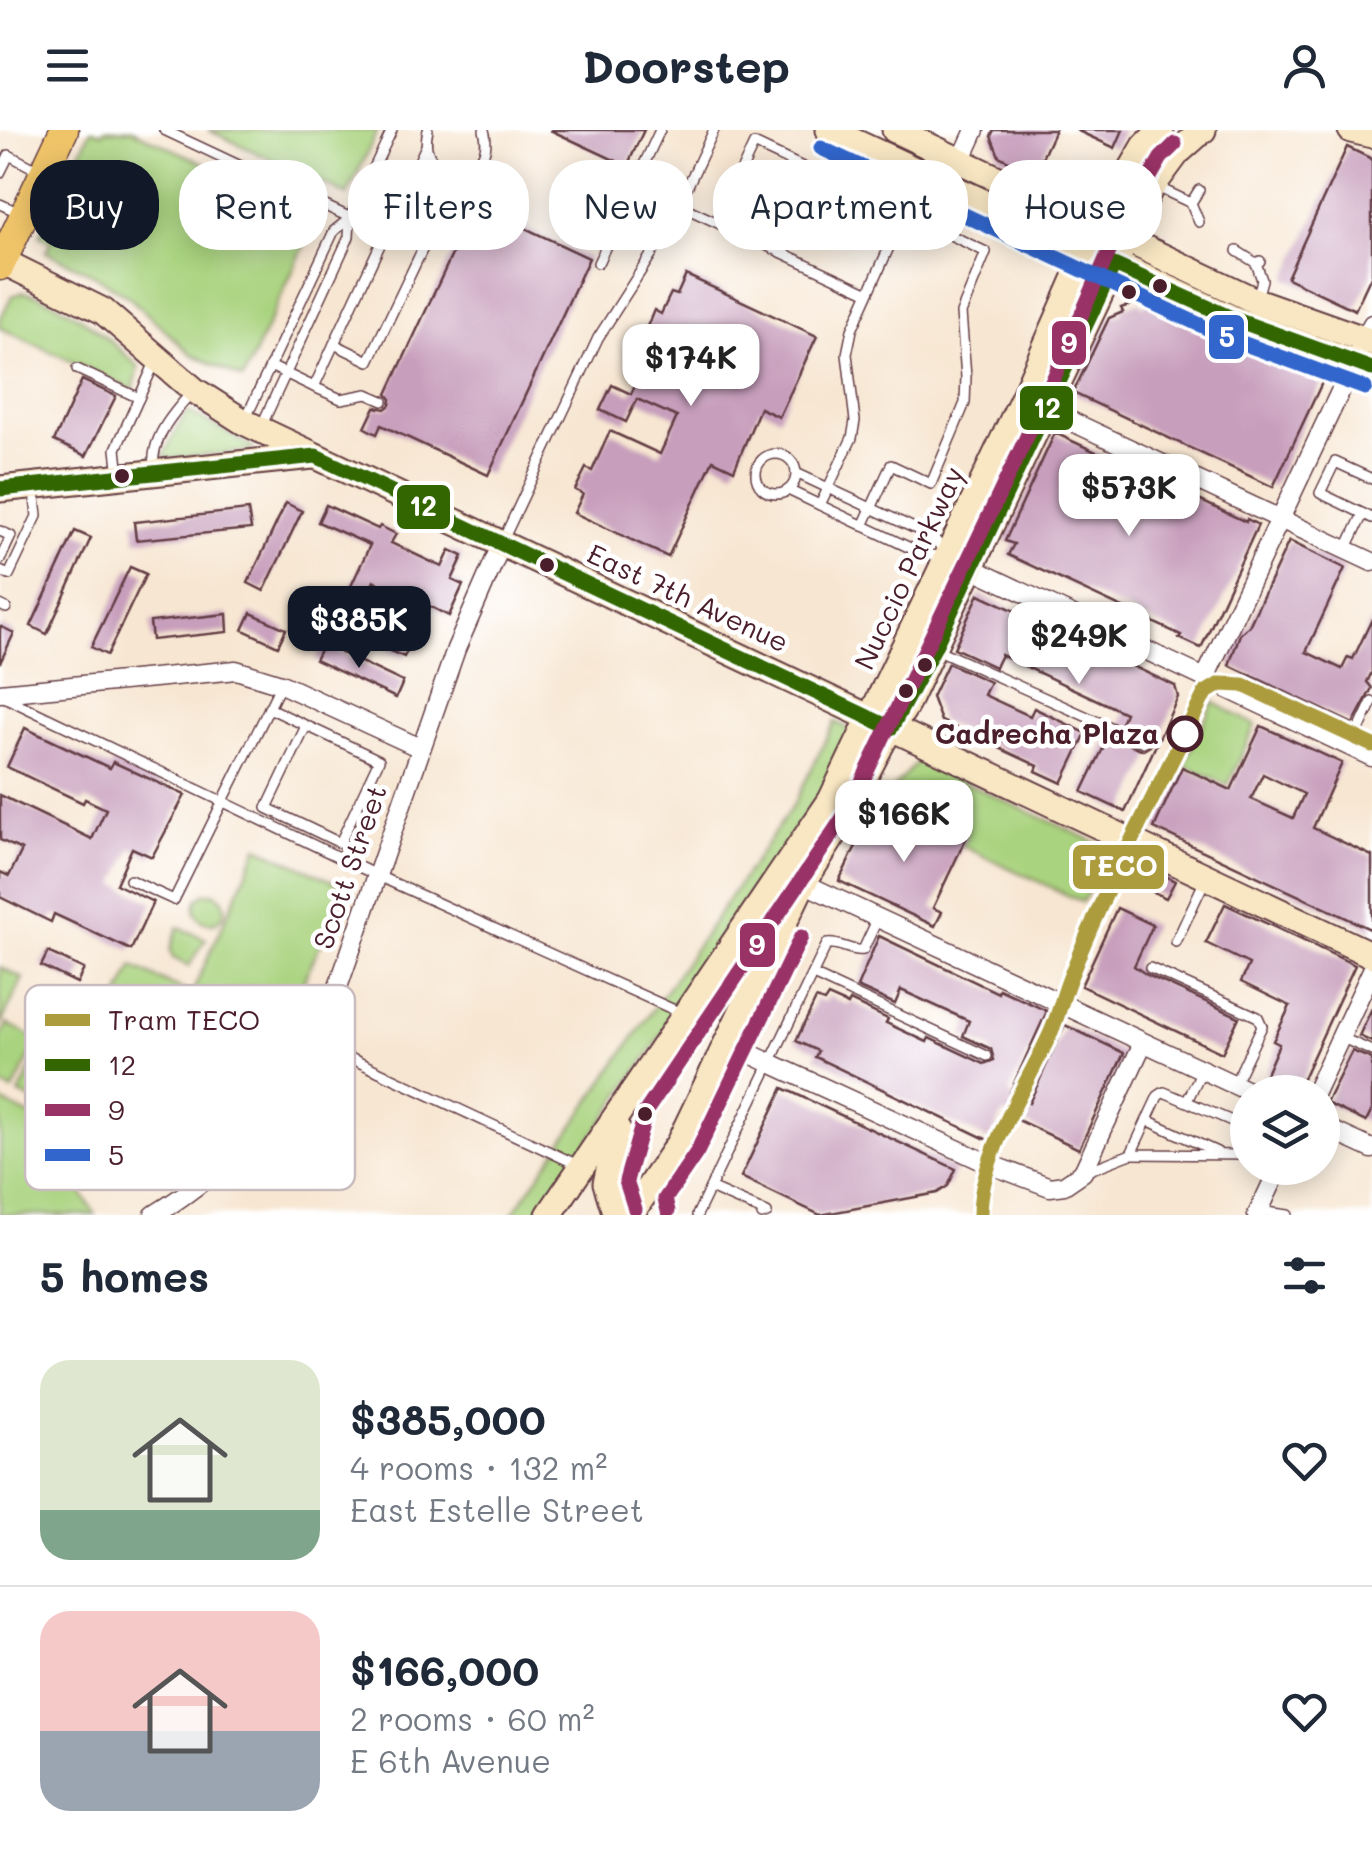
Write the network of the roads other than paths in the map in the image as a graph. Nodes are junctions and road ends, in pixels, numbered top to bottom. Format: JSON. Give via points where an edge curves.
{"nodes":[{"id":1,"x":64,"y":130,"type":"edge"},
{"id":2,"x":164,"y":130,"type":"edge"},
{"id":3,"x":392,"y":130,"type":"edge"},
{"id":4,"x":428,"y":130,"type":"edge"},
{"id":5,"x":484,"y":130,"type":"edge"},
{"id":6,"x":660,"y":130,"type":"edge"},
{"id":7,"x":714,"y":130,"type":"edge"},
{"id":8,"x":829,"y":130,"type":"edge"},
{"id":9,"x":894,"y":130,"type":"edge"},
{"id":10,"x":976,"y":130,"type":"edge"},
{"id":11,"x":1161,"y":130,"type":"edge"},
{"id":12,"x":1203,"y":130,"type":"edge"},
{"id":13,"x":1351,"y":130,"type":"edge"},
{"id":14,"x":1372,"y":135,"type":"edge"},
{"id":15,"x":426,"y":146,"type":"junction"},
{"id":16,"x":50,"y":160,"type":"edge"},
{"id":17,"x":378,"y":160,"type":"edge"},
{"id":18,"x":419,"y":160,"type":"edge"},
{"id":19,"x":892,"y":160,"type":"edge"},
{"id":20,"x":959,"y":160,"type":"edge"},
{"id":21,"x":961,"y":160,"type":"edge"},
{"id":22,"x":1136,"y":160,"type":"edge"},
{"id":23,"x":30,"y":166,"type":"edge"},
{"id":24,"x":0,"y":173,"type":"edge"},
{"id":25,"x":1162,"y":173,"type":"edge"},
{"id":26,"x":693,"y":174,"type":"edge"},
{"id":27,"x":736,"y":184,"type":"joint"},
{"id":28,"x":30,"y":189,"type":"edge"},
{"id":29,"x":1162,"y":189,"type":"edge"},
{"id":30,"x":1199,"y":190,"type":"dead end"},
{"id":31,"x":968,"y":196,"type":"edge"},
{"id":32,"x":1192,"y":203,"type":"junction"},
{"id":33,"x":12,"y":209,"type":"edge"},
{"id":34,"x":348,"y":217,"type":"edge"},
{"id":35,"x":348,"y":220,"type":"edge"},
{"id":36,"x":1199,"y":222,"type":"dead end"},
{"id":37,"x":348,"y":239,"type":"edge"},
{"id":38,"x":968,"y":244,"type":"edge"},
{"id":39,"x":378,"y":250,"type":"edge"},
{"id":40,"x":422,"y":250,"type":"edge"},
{"id":41,"x":655,"y":250,"type":"edge"},
{"id":42,"x":777,"y":250,"type":"edge"},
{"id":43,"x":887,"y":250,"type":"edge"},
{"id":44,"x":1088,"y":250,"type":"edge"},
{"id":45,"x":1120,"y":250,"type":"edge"},
{"id":46,"x":1148,"y":250,"type":"edge"},
{"id":47,"x":1236,"y":251,"type":"dead end"},
{"id":48,"x":1087,"y":253,"type":"junction"},
{"id":49,"x":1,"y":262,"type":"edge"},
{"id":50,"x":598,"y":263,"type":"dead end"},
{"id":51,"x":1114,"y":265,"type":"junction"},
{"id":52,"x":867,"y":292,"type":"junction"},
{"id":53,"x":1256,"y":301,"type":"junction"},
{"id":54,"x":334,"y":344,"type":"junction"},
{"id":55,"x":1367,"y":347,"type":"edge"},
{"id":56,"x":157,"y":358,"type":"junction"},
{"id":57,"x":270,"y":366,"type":"junction"},
{"id":58,"x":77,"y":369,"type":"dead end"},
{"id":59,"x":286,"y":374,"type":"junction"},
{"id":60,"x":314,"y":387,"type":"junction"},
{"id":61,"x":194,"y":390,"type":"junction"},
{"id":62,"x":139,"y":398,"type":"junction"},
{"id":63,"x":383,"y":401,"type":"dead end"},
{"id":64,"x":1046,"y":409,"type":"junction"},
{"id":65,"x":252,"y":426,"type":"junction"},
{"id":66,"x":316,"y":456,"type":"junction"},
{"id":67,"x":796,"y":473,"type":"junction"},
{"id":68,"x":155,"y":474,"type":"junction"},
{"id":69,"x":119,"y":478,"type":"junction"},
{"id":70,"x":1372,"y":479,"type":"edge"},
{"id":71,"x":33,"y":486,"type":"junction"},
{"id":72,"x":0,"y":488,"type":"edge"},
{"id":73,"x":828,"y":488,"type":"junction"},
{"id":74,"x":788,"y":490,"type":"junction"},
{"id":75,"x":820,"y":505,"type":"junction"},
{"id":76,"x":871,"y":508,"type":"junction"},
{"id":77,"x":1368,"y":516,"type":"edge"},
{"id":78,"x":1281,"y":519,"type":"junction"},
{"id":79,"x":863,"y":526,"type":"junction"},
{"id":80,"x":916,"y":529,"type":"junction"},
{"id":81,"x":0,"y":531,"type":"edge"},
{"id":82,"x":502,"y":542,"type":"junction"},
{"id":83,"x":908,"y":547,"type":"junction"},
{"id":84,"x":1346,"y":550,"type":"junction"},
{"id":85,"x":948,"y":556,"type":"junction"},
{"id":86,"x":0,"y":560,"type":"edge"},
{"id":87,"x":1372,"y":562,"type":"edge"},
{"id":88,"x":972,"y":568,"type":"junction"},
{"id":89,"x":0,"y":571,"type":"edge"},
{"id":90,"x":934,"y":648,"type":"junction"},
{"id":91,"x":1205,"y":678,"type":"junction"},
{"id":92,"x":281,"y":684,"type":"junction"},
{"id":93,"x":0,"y":694,"type":"edge"},
{"id":94,"x":1372,"y":702,"type":"edge"},
{"id":95,"x":269,"y":708,"type":"junction"},
{"id":96,"x":882,"y":723,"type":"junction"},
{"id":97,"x":306,"y":726,"type":"junction"},
{"id":98,"x":1143,"y":742,"type":"dead end"},
{"id":99,"x":1351,"y":747,"type":"junction"},
{"id":100,"x":420,"y":748,"type":"junction"},
{"id":101,"x":1372,"y":757,"type":"edge"},
{"id":102,"x":223,"y":801,"type":"junction"},
{"id":103,"x":1130,"y":841,"type":"junction"},
{"id":104,"x":376,"y":875,"type":"junction"},
{"id":105,"x":1206,"y":877,"type":"junction"},
{"id":106,"x":130,"y":880,"type":"dead end"},
{"id":107,"x":804,"y":883,"type":"junction"},
{"id":108,"x":878,"y":918,"type":"junction"},
{"id":109,"x":1176,"y":942,"type":"dead end"},
{"id":110,"x":1372,"y":955,"type":"edge"},
{"id":111,"x":1150,"y":968,"type":"dead end"},
{"id":112,"x":1372,"y":970,"type":"edge"},
{"id":113,"x":813,"y":976,"type":"junction"},
{"id":114,"x":336,"y":985,"type":"edge"},
{"id":115,"x":686,"y":1016,"type":"junction"},
{"id":116,"x":1340,"y":1038,"type":"junction"},
{"id":117,"x":1144,"y":1043,"type":"junction"},
{"id":118,"x":729,"y":1044,"type":"junction"},
{"id":119,"x":1372,"y":1051,"type":"edge"},
{"id":120,"x":986,"y":1056,"type":"dead end"},
{"id":121,"x":355,"y":1060,"type":"edge"},
{"id":122,"x":772,"y":1064,"type":"junction"},
{"id":123,"x":1202,"y":1070,"type":"junction"},
{"id":124,"x":1246,"y":1075,"type":"edge"},
{"id":125,"x":1323,"y":1075,"type":"edge"},
{"id":126,"x":1230,"y":1083,"type":"edge"},
{"id":127,"x":1187,"y":1100,"type":"junction"},
{"id":128,"x":628,"y":1102,"type":"junction"},
{"id":129,"x":1147,"y":1120,"type":"junction"},
{"id":130,"x":1230,"y":1120,"type":"edge"},
{"id":131,"x":1340,"y":1135,"type":"edge"},
{"id":132,"x":1372,"y":1150,"type":"edge"},
{"id":133,"x":1131,"y":1154,"type":"junction"},
{"id":134,"x":1224,"y":1155,"type":"junction"},
{"id":135,"x":1230,"y":1155,"type":"edge"},
{"id":136,"x":584,"y":1168,"type":"junction"},
{"id":137,"x":1084,"y":1172,"type":"junction"},
{"id":138,"x":1271,"y":1185,"type":"edge"},
{"id":139,"x":710,"y":1188,"type":"junction"},
{"id":140,"x":192,"y":1190,"type":"edge"},
{"id":141,"x":1258,"y":1213,"type":"edge"},
{"id":142,"x":154,"y":1215,"type":"edge"},
{"id":143,"x":550,"y":1215,"type":"edge"},
{"id":144,"x":616,"y":1215,"type":"edge"},
{"id":145,"x":630,"y":1215,"type":"edge"},
{"id":146,"x":697,"y":1215,"type":"edge"},
{"id":147,"x":762,"y":1215,"type":"edge"},
{"id":148,"x":1288,"y":1215,"type":"edge"}],
"edges":[{"from":1,"to":16,"type":"main road"},
{"from":2,"to":34,"type":"lane"},
{"from":3,"to":17,"type":"lane"},
{"from":4,"to":15,"type":"lane"},
{"from":5,"to":15,"type":"lane","via":[[484,155],[461,172],[442,169]]},
{"from":6,"to":50,"type":"lane"},
{"from":7,"to":26,"type":"lane"},
{"from":8,"to":19,"type":"street"},
{"from":9,"to":20,"type":"street"},
{"from":10,"to":21,"type":"street"},
{"from":11,"to":22,"type":"street","name":"Nuccio Parkway"},
{"from":12,"to":25,"type":"street","name":"Nuccio Parkway"},
{"from":13,"to":14,"type":"street"},
{"from":15,"to":18,"type":"lane"},
{"from":23,"to":24,"type":"lane","via":[[9,155]]},
{"from":27,"to":27,"type":"lane","via":[[754,144],[868,198],[850,238]]},
{"from":28,"to":33,"type":"main road"},
{"from":29,"to":32,"type":"lane"},
{"from":30,"to":32,"type":"lane"},
{"from":31,"to":48,"type":"street"},
{"from":32,"to":36,"type":"lane"},
{"from":33,"to":49,"type":"main road"},
{"from":35,"to":57,"type":"lane","via":[[334,230]]},
{"from":37,"to":59,"type":"lane"},
{"from":38,"to":76,"type":"lane","via":[[986,252],[961,313],[966,377],[959,424],[931,484],[891,465]]},
{"from":39,"to":54,"type":"lane"},
{"from":40,"to":54,"type":"lane","via":[[369,361]]},
{"from":41,"to":82,"type":"lane","via":[[598,338]]},
{"from":42,"to":52,"type":"lane"},
{"from":43,"to":52,"type":"lane"},
{"from":44,"to":48,"type":"street","name":"Nuccio Parkway"},
{"from":45,"to":51,"type":"street","name":"Nuccio Parkway"},
{"from":46,"to":53,"type":"street"},
{"from":47,"to":53,"type":"lane","via":[[1258,262]]},
{"from":48,"to":51,"type":"street"},
{"from":48,"to":85,"type":"street","name":"Nuccio Parkway"},
{"from":49,"to":56,"type":"street","name":"East 7th Avenue","via":[[103,311]]},
{"from":51,"to":55,"type":"street","via":[[1253,327]]},
{"from":51,"to":64,"type":"street","name":"Nuccio Parkway"},
{"from":52,"to":73,"type":"lane","via":[[847,354],[852,438]]},
{"from":53,"to":55,"type":"street"},
{"from":54,"to":60,"type":"lane"},
{"from":55,"to":78,"type":"street"},
{"from":56,"to":61,"type":"street","name":"East 7th Avenue"},
{"from":56,"to":62,"type":"lane"},
{"from":57,"to":59,"type":"lane"},
{"from":57,"to":65,"type":"lane"},
{"from":58,"to":62,"type":"lane"},
{"from":59,"to":60,"type":"lane"},
{"from":59,"to":65,"type":"lane"},
{"from":60,"to":63,"type":"lane","via":[[341,399],[368,394]]},
{"from":61,"to":65,"type":"street","name":"East 7th Avenue"},
{"from":61,"to":68,"type":"lane","via":[[170,416],[152,455]]},
{"from":62,"to":69,"type":"lane","via":[[116,449]]},
{"from":64,"to":78,"type":"street"},
{"from":64,"to":88,"type":"street","name":"Nuccio Parkway"},
{"from":65,"to":66,"type":"street","name":"East 7th Avenue"},
{"from":66,"to":68,"type":"street"},
{"from":66,"to":82,"type":"street","name":"East 7th Avenue"},
{"from":67,"to":73,"type":"lane"},
{"from":67,"to":74,"type":"lane"},
{"from":67,"to":74,"type":"lane","via":[[777,454],[757,468],[766,492]]},
{"from":68,"to":69,"type":"street"},
{"from":69,"to":71,"type":"street"},
{"from":70,"to":77,"type":"lane","via":[[1335,462],[1320,493]]},
{"from":71,"to":72,"type":"street"},
{"from":71,"to":89,"type":"lane","via":[[36,516],[9,576]]},
{"from":73,"to":75,"type":"lane"},
{"from":73,"to":76,"type":"lane"},
{"from":74,"to":75,"type":"lane"},
{"from":75,"to":79,"type":"lane"},
{"from":76,"to":79,"type":"lane"},
{"from":76,"to":80,"type":"lane"},
{"from":77,"to":84,"type":"lane"},
{"from":78,"to":84,"type":"street"},
{"from":78,"to":91,"type":"street"},
{"from":79,"to":83,"type":"lane"},
{"from":80,"to":83,"type":"lane"},
{"from":80,"to":85,"type":"lane"},
{"from":81,"to":86,"type":"lane","via":[[11,536]]},
{"from":82,"to":96,"type":"street","name":"East 7th Avenue"},
{"from":82,"to":100,"type":"street","name":"Scott Street"},
{"from":83,"to":85,"type":"lane"},
{"from":84,"to":87,"type":"street"},
{"from":85,"to":88,"type":"street"},
{"from":85,"to":96,"type":"street","name":"Nuccio Parkway"},
{"from":88,"to":90,"type":"street","name":"Nuccio Parkway"},
{"from":88,"to":91,"type":"street"},
{"from":90,"to":96,"type":"street","name":"Nuccio Parkway","via":[[905,707]]},
{"from":90,"to":98,"type":"lane"},
{"from":91,"to":99,"type":"street"},
{"from":91,"to":103,"type":"lane","via":[[1194,716]]},
{"from":92,"to":93,"type":"street","via":[[236,670]]},
{"from":92,"to":95,"type":"lane"},
{"from":92,"to":100,"type":"street"},
{"from":93,"to":102,"type":"lane"},
{"from":94,"to":99,"type":"lane"},
{"from":95,"to":97,"type":"lane"},
{"from":95,"to":102,"type":"lane"},
{"from":96,"to":103,"type":"street","name":"East 7th Avenue"},
{"from":96,"to":107,"type":"street","name":"Nuccio Parkway","via":[[838,828]]},
{"from":96,"to":115,"type":"street","name":"Nuccio Parkway"},
{"from":97,"to":97,"type":"lane","via":[[379,760],[340,843],[267,808]]},
{"from":99,"to":101,"type":"street"},
{"from":100,"to":104,"type":"street","name":"Scott Street"},
{"from":102,"to":104,"type":"lane"},
{"from":102,"to":106,"type":"lane","via":[[174,900]]},
{"from":103,"to":105,"type":"street","name":"East 7th Avenue"},
{"from":104,"to":114,"type":"street","name":"Scott Street"},
{"from":104,"to":115,"type":"lane"},
{"from":105,"to":109,"type":"lane"},
{"from":105,"to":110,"type":"street","name":"East 7th Avenue"},
{"from":107,"to":108,"type":"street"},
{"from":107,"to":118,"type":"street","name":"Nuccio Parkway"},
{"from":108,"to":113,"type":"lane","via":[[863,950],[827,944]]},
{"from":108,"to":117,"type":"street"},
{"from":111,"to":124,"type":"lane","via":[[1258,1017],[1262,1026]]},
{"from":112,"to":116,"type":"street"},
{"from":113,"to":120,"type":"lane"},
{"from":113,"to":122,"type":"lane"},
{"from":115,"to":128,"type":"street","name":"Nuccio Parkway"},
{"from":116,"to":119,"type":"lane"},
{"from":116,"to":125,"type":"street"},
{"from":117,"to":123,"type":"street"},
{"from":117,"to":137,"type":"street"},
{"from":118,"to":122,"type":"street"},
{"from":118,"to":145,"type":"street","name":"Nuccio Parkway","via":[[679,1143]]},
{"from":121,"to":136,"type":"lane"},
{"from":122,"to":137,"type":"street","via":[[1050,1187]]},
{"from":122,"to":139,"type":"lane"},
{"from":123,"to":126,"type":"street"},
{"from":123,"to":127,"type":"lane"},
{"from":127,"to":129,"type":"lane","via":[[1164,1092]]},
{"from":127,"to":130,"type":"lane"},
{"from":128,"to":136,"type":"street","name":"Nuccio Parkway"},
{"from":128,"to":144,"type":"street","via":[[606,1183]]},
{"from":129,"to":133,"type":"lane"},
{"from":129,"to":134,"type":"lane"},
{"from":131,"to":132,"type":"street"},
{"from":133,"to":134,"type":"lane"},
{"from":133,"to":137,"type":"lane"},
{"from":134,"to":135,"type":"lane"},
{"from":136,"to":143,"type":"street","name":"Nuccio Parkway"},
{"from":138,"to":141,"type":"street"},
{"from":139,"to":146,"type":"lane"},
{"from":139,"to":147,"type":"lane","via":[[767,1213]]},
{"from":140,"to":142,"type":"street","name":"Scott Street"},
{"from":141,"to":148,"type":"lane"}]}
